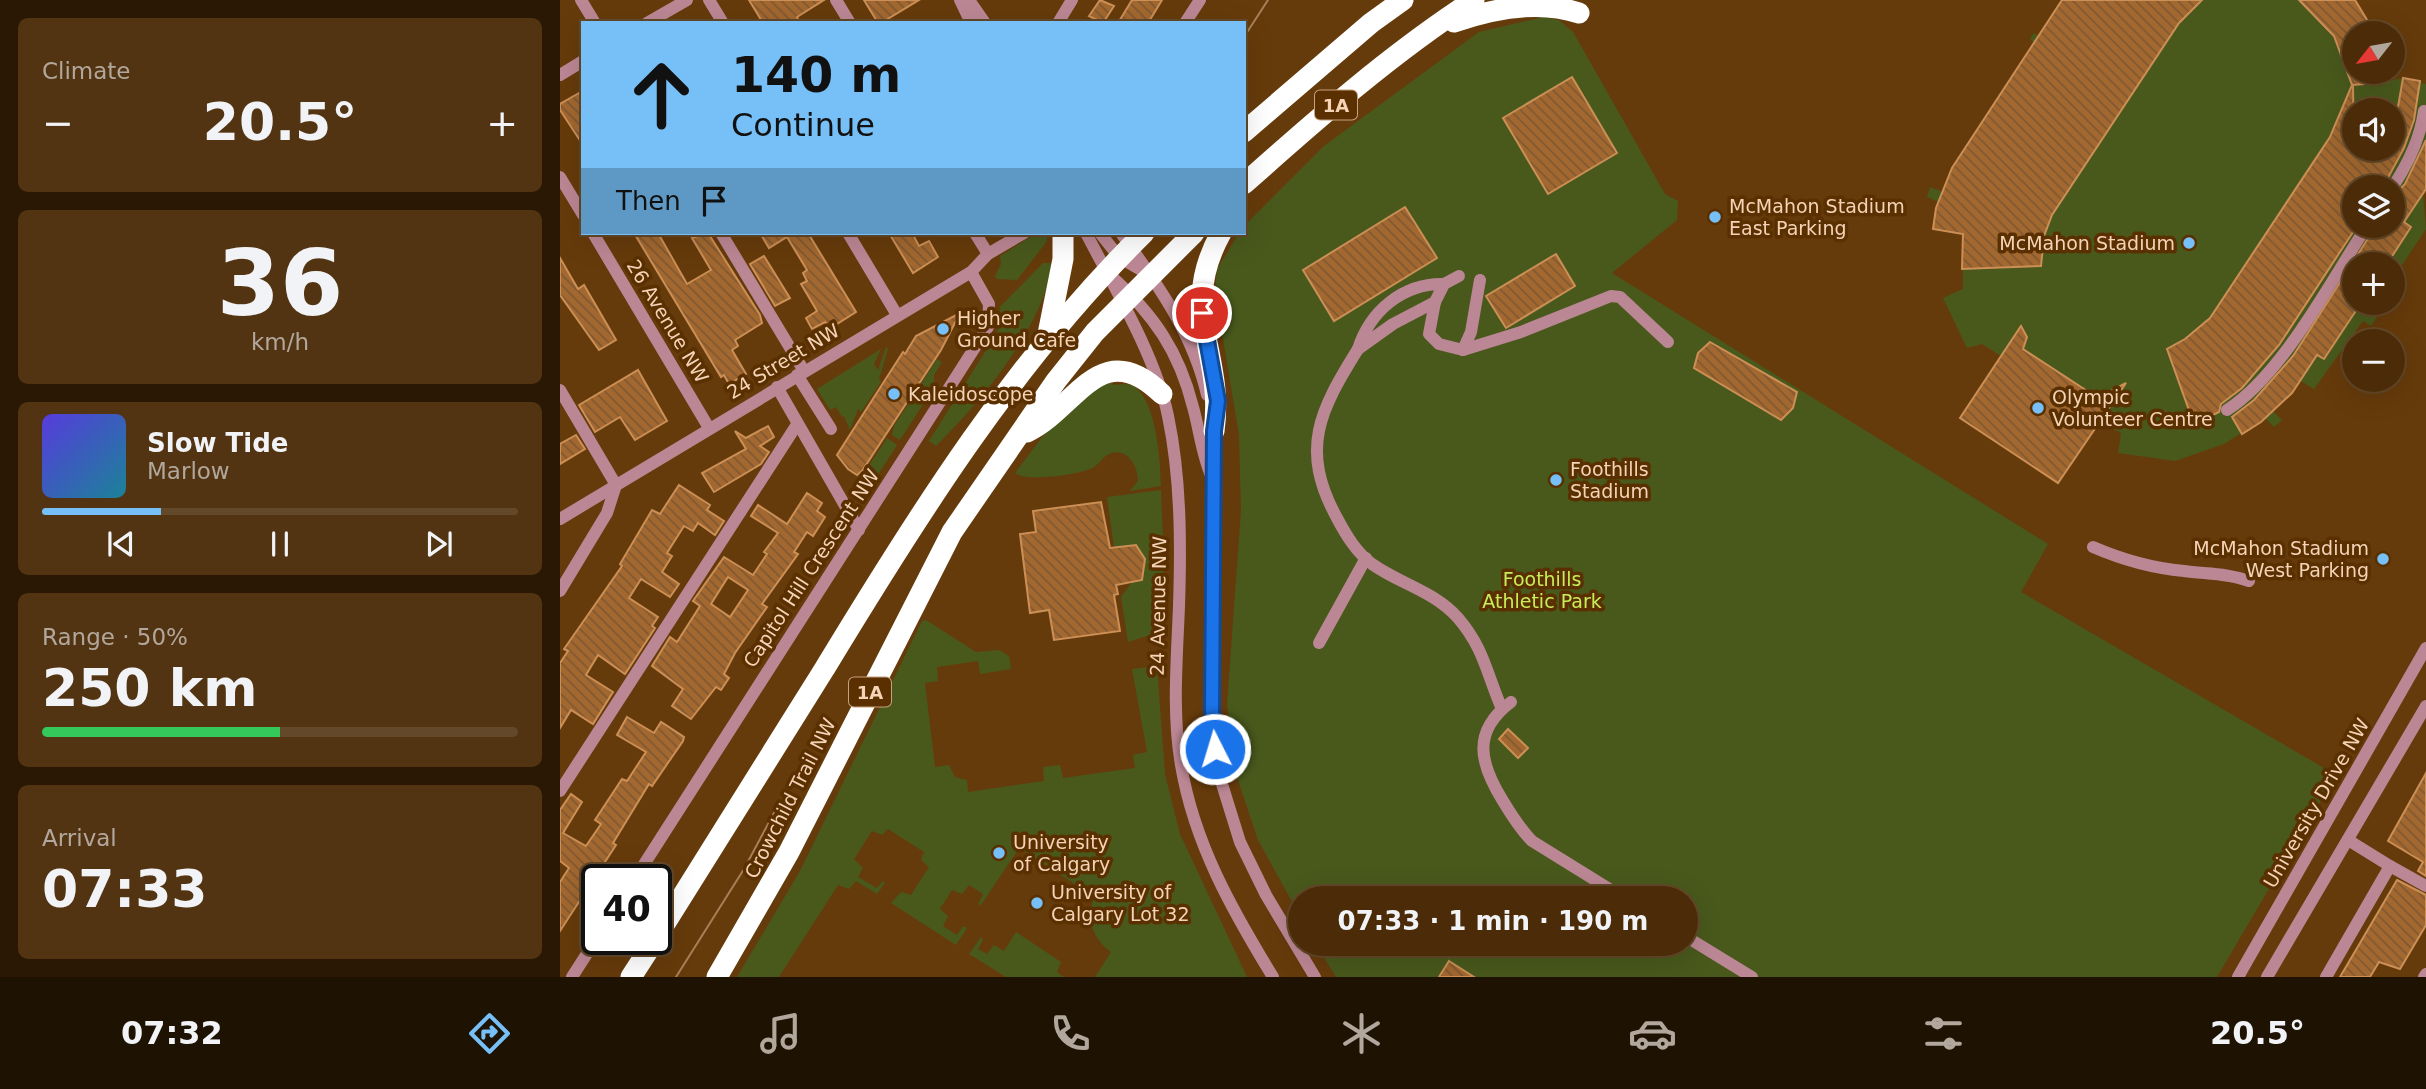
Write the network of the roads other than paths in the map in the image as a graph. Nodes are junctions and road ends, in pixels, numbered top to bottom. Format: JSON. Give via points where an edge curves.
{"nodes":[{"id":1,"x":581,"y":0,"type":"edge"},
{"id":2,"x":687,"y":0,"type":"edge"},
{"id":3,"x":709,"y":0,"type":"edge"},
{"id":4,"x":836,"y":0,"type":"edge"},
{"id":5,"x":960,"y":0,"type":"edge"},
{"id":6,"x":969,"y":0,"type":"edge"},
{"id":7,"x":1072,"y":0,"type":"edge"},
{"id":8,"x":1200,"y":0,"type":"edge"},
{"id":9,"x":1474,"y":0,"type":"edge"},
{"id":10,"x":1575,"y":0,"type":"edge"},
{"id":11,"x":1396,"y":3,"type":"edge"},
{"id":12,"x":594,"y":21,"type":"edge"},
{"id":13,"x":650,"y":21,"type":"edge"},
{"id":14,"x":722,"y":21,"type":"edge"},
{"id":15,"x":849,"y":21,"type":"edge"},
{"id":16,"x":970,"y":21,"type":"edge"},
{"id":17,"x":984,"y":21,"type":"edge"},
{"id":18,"x":1059,"y":21,"type":"edge"},
{"id":19,"x":1186,"y":21,"type":"edge"},
{"id":20,"x":1429,"y":30,"type":"junction"},
{"id":21,"x":581,"y":62,"type":"edge"},
{"id":22,"x":560,"y":75,"type":"edge"},
{"id":23,"x":2424,"y":111,"type":"dead end"},
{"id":24,"x":1246,"y":130,"type":"edge"},
{"id":25,"x":2401,"y":175,"type":"edge"},
{"id":26,"x":560,"y":177,"type":"edge"},
{"id":27,"x":1246,"y":183,"type":"edge"},
{"id":28,"x":581,"y":212,"type":"edge"},
{"id":29,"x":594,"y":235,"type":"edge"},
{"id":30,"x":722,"y":235,"type":"edge"},
{"id":31,"x":849,"y":235,"type":"edge"},
{"id":32,"x":976,"y":235,"type":"edge"},
{"id":33,"x":1021,"y":235,"type":"edge"},
{"id":34,"x":1063,"y":235,"type":"edge"},
{"id":35,"x":1091,"y":235,"type":"edge"},
{"id":36,"x":1103,"y":235,"type":"edge"},
{"id":37,"x":1192,"y":235,"type":"edge"},
{"id":38,"x":1220,"y":235,"type":"edge"},
{"id":39,"x":2359,"y":238,"type":"edge"},
{"id":40,"x":1124,"y":248,"type":"edge"},
{"id":41,"x":988,"y":254,"type":"junction"},
{"id":42,"x":971,"y":272,"type":"junction"},
{"id":43,"x":1151,"y":276,"type":"junction"},
{"id":44,"x":1459,"y":276,"type":"dead end"},
{"id":45,"x":1480,"y":279,"type":"dead end"},
{"id":46,"x":1444,"y":284,"type":"junction"},
{"id":47,"x":1127,"y":300,"type":"junction"},
{"id":48,"x":1435,"y":302,"type":"junction"},
{"id":49,"x":897,"y":314,"type":"junction"},
{"id":50,"x":1048,"y":336,"type":"junction"},
{"id":51,"x":1668,"y":342,"type":"dead end"},
{"id":52,"x":1358,"y":349,"type":"junction"},
{"id":53,"x":1463,"y":350,"type":"junction"},
{"id":54,"x":801,"y":373,"type":"junction"},
{"id":55,"x":777,"y":387,"type":"junction"},
{"id":56,"x":560,"y":390,"type":"edge"},
{"id":57,"x":1162,"y":394,"type":"junction"},
{"id":58,"x":2227,"y":410,"type":"dead end"},
{"id":59,"x":796,"y":426,"type":"junction"},
{"id":60,"x":709,"y":428,"type":"junction"},
{"id":61,"x":831,"y":429,"type":"dead end"},
{"id":62,"x":1214,"y":431,"type":"junction"},
{"id":63,"x":1019,"y":436,"type":"junction"},
{"id":64,"x":1214,"y":484,"type":"junction"},
{"id":65,"x":616,"y":485,"type":"junction"},
{"id":66,"x":560,"y":519,"type":"edge"},
{"id":67,"x":859,"y":530,"type":"junction"},
{"id":68,"x":2093,"y":547,"type":"dead end"},
{"id":69,"x":1366,"y":558,"type":"junction"},
{"id":70,"x":2249,"y":581,"type":"dead end"},
{"id":71,"x":560,"y":591,"type":"edge"},
{"id":72,"x":1319,"y":643,"type":"dead end"},
{"id":73,"x":2426,"y":648,"type":"edge"},
{"id":74,"x":2426,"y":706,"type":"edge"},
{"id":75,"x":560,"y":791,"type":"edge"},
{"id":76,"x":2347,"y":840,"type":"junction"},
{"id":77,"x":644,"y":864,"type":"edge"},
{"id":78,"x":2390,"y":866,"type":"junction"},
{"id":79,"x":1605,"y":886,"type":"edge"},
{"id":80,"x":2426,"y":886,"type":"edge"},
{"id":81,"x":672,"y":913,"type":"edge"},
{"id":82,"x":1698,"y":944,"type":"edge"},
{"id":83,"x":586,"y":955,"type":"edge"},
{"id":84,"x":645,"y":955,"type":"edge"},
{"id":85,"x":572,"y":977,"type":"edge"},
{"id":86,"x":631,"y":977,"type":"edge"},
{"id":87,"x":717,"y":977,"type":"edge"},
{"id":88,"x":1273,"y":977,"type":"edge"},
{"id":89,"x":1315,"y":977,"type":"edge"},
{"id":90,"x":1752,"y":977,"type":"edge"},
{"id":91,"x":2238,"y":977,"type":"edge"},
{"id":92,"x":2267,"y":977,"type":"edge"},
{"id":93,"x":2326,"y":977,"type":"edge"}],
"edges":[{"from":1,"to":12,"type":"street"},
{"from":2,"to":13,"type":"street"},
{"from":3,"to":14,"type":"street"},
{"from":4,"to":15,"type":"street"},
{"from":5,"to":16,"type":"street"},
{"from":6,"to":17,"type":"street"},
{"from":7,"to":18,"type":"street"},
{"from":8,"to":19,"type":"street"},
{"from":9,"to":20,"type":"highway","number":"1A"},
{"from":10,"to":20,"type":"highway","via":[[1579,13],[1546,1],[1520,3]]},
{"from":11,"to":24,"type":"highway","number":"1A"},
{"from":20,"to":27,"type":"highway","number":"1A"},
{"from":21,"to":22,"type":"street"},
{"from":23,"to":25,"type":"street","via":[[2421,131]]},
{"from":26,"to":28,"type":"street"},
{"from":29,"to":60,"type":"street","name":"26 Avenue NW"},
{"from":30,"to":54,"type":"street"},
{"from":31,"to":49,"type":"street"},
{"from":32,"to":41,"type":"street"},
{"from":33,"to":41,"type":"street","name":"24 Street NW"},
{"from":34,"to":50,"type":"highway","via":[[1063,259]]},
{"from":35,"to":40,"type":"street"},
{"from":36,"to":40,"type":"street"},
{"from":37,"to":43,"type":"highway","name":"Crowchild Trail NW","number":"1A"},
{"from":38,"to":62,"type":"highway","via":[[1208,256],[1200,296],[1218,401]]},
{"from":39,"to":58,"type":"street","via":[[2270,373]]},
{"from":40,"to":43,"type":"street"},
{"from":40,"to":47,"type":"street"},
{"from":40,"to":50,"type":"highway","name":"Crowchild Trail NW","number":"1A"},
{"from":41,"to":42,"type":"street","name":"24 Street NW"},
{"from":42,"to":49,"type":"street","name":"24 Street NW"},
{"from":42,"to":67,"type":"street","name":"Capitol Hill Crescent NW","via":[[989,304],[988,327]]},
{"from":43,"to":47,"type":"highway","name":"Crowchild Trail NW","number":"1A"},
{"from":43,"to":62,"type":"street","via":[[1196,358]]},
{"from":44,"to":46,"type":"street"},
{"from":45,"to":53,"type":"street","via":[[1471,332]]},
{"from":46,"to":48,"type":"street"},
{"from":46,"to":52,"type":"street","via":[[1419,285],[1383,306],[1364,330]]},
{"from":47,"to":57,"type":"street","name":"24 Avenue NW"},
{"from":47,"to":63,"type":"highway","name":"Crowchild Trail NW","number":"1A","via":[[1056,381]]},
{"from":47,"to":64,"type":"street","via":[[1150,313],[1182,371]]},
{"from":48,"to":52,"type":"street"},
{"from":48,"to":53,"type":"street","via":[[1429,334],[1439,344]]},
{"from":49,"to":54,"type":"street","name":"24 Street NW"},
{"from":50,"to":81,"type":"highway","name":"Crowchild Trail NW","number":"1A","via":[[921,509]]},
{"from":51,"to":53,"type":"street","via":[[1620,297],[1611,296]]},
{"from":52,"to":69,"type":"street","via":[[1329,398],[1315,449],[1325,496],[1350,543]]},
{"from":54,"to":55,"type":"street","name":"24 Street NW"},
{"from":54,"to":61,"type":"street"},
{"from":55,"to":59,"type":"street"},
{"from":55,"to":60,"type":"street","name":"24 Street NW"},
{"from":56,"to":65,"type":"street"},
{"from":57,"to":63,"type":"highway","via":[[1144,377],[1119,371],[1101,376],[1078,389],[1039,426]]},
{"from":57,"to":88,"type":"street","name":"24 Avenue NW","via":[[1178,489],[1176,724],[1180,762],[1188,802],[1216,877]]},
{"from":59,"to":67,"type":"street"},
{"from":59,"to":75,"type":"street"},
{"from":60,"to":65,"type":"street","name":"24 Street NW"},
{"from":62,"to":64,"type":"street"},
{"from":63,"to":87,"type":"highway","name":"Crowchild Trail NW","number":"1A","via":[[952,532],[789,852]]},
{"from":64,"to":89,"type":"street","via":[[1212,710],[1219,778],[1248,860]]},
{"from":65,"to":66,"type":"street","name":"24 Street NW"},
{"from":65,"to":71,"type":"street","via":[[607,513]]},
{"from":67,"to":77,"type":"street","name":"Capitol Hill Crescent NW"},
{"from":68,"to":70,"type":"street","via":[[2129,562]]},
{"from":69,"to":72,"type":"street"},
{"from":69,"to":79,"type":"street","via":[[1422,589],[1456,616],[1486,660],[1506,705],[1485,738],[1483,766],[1532,841]]},
{"from":73,"to":91,"type":"street","name":"University Drive NW"},
{"from":74,"to":76,"type":"street"},
{"from":76,"to":78,"type":"street"},
{"from":76,"to":92,"type":"street"},
{"from":78,"to":80,"type":"street"},
{"from":78,"to":93,"type":"street"},
{"from":82,"to":90,"type":"street"},
{"from":83,"to":85,"type":"street"},
{"from":84,"to":86,"type":"highway","name":"Crowchild Trail NW","number":"1A"}]}
